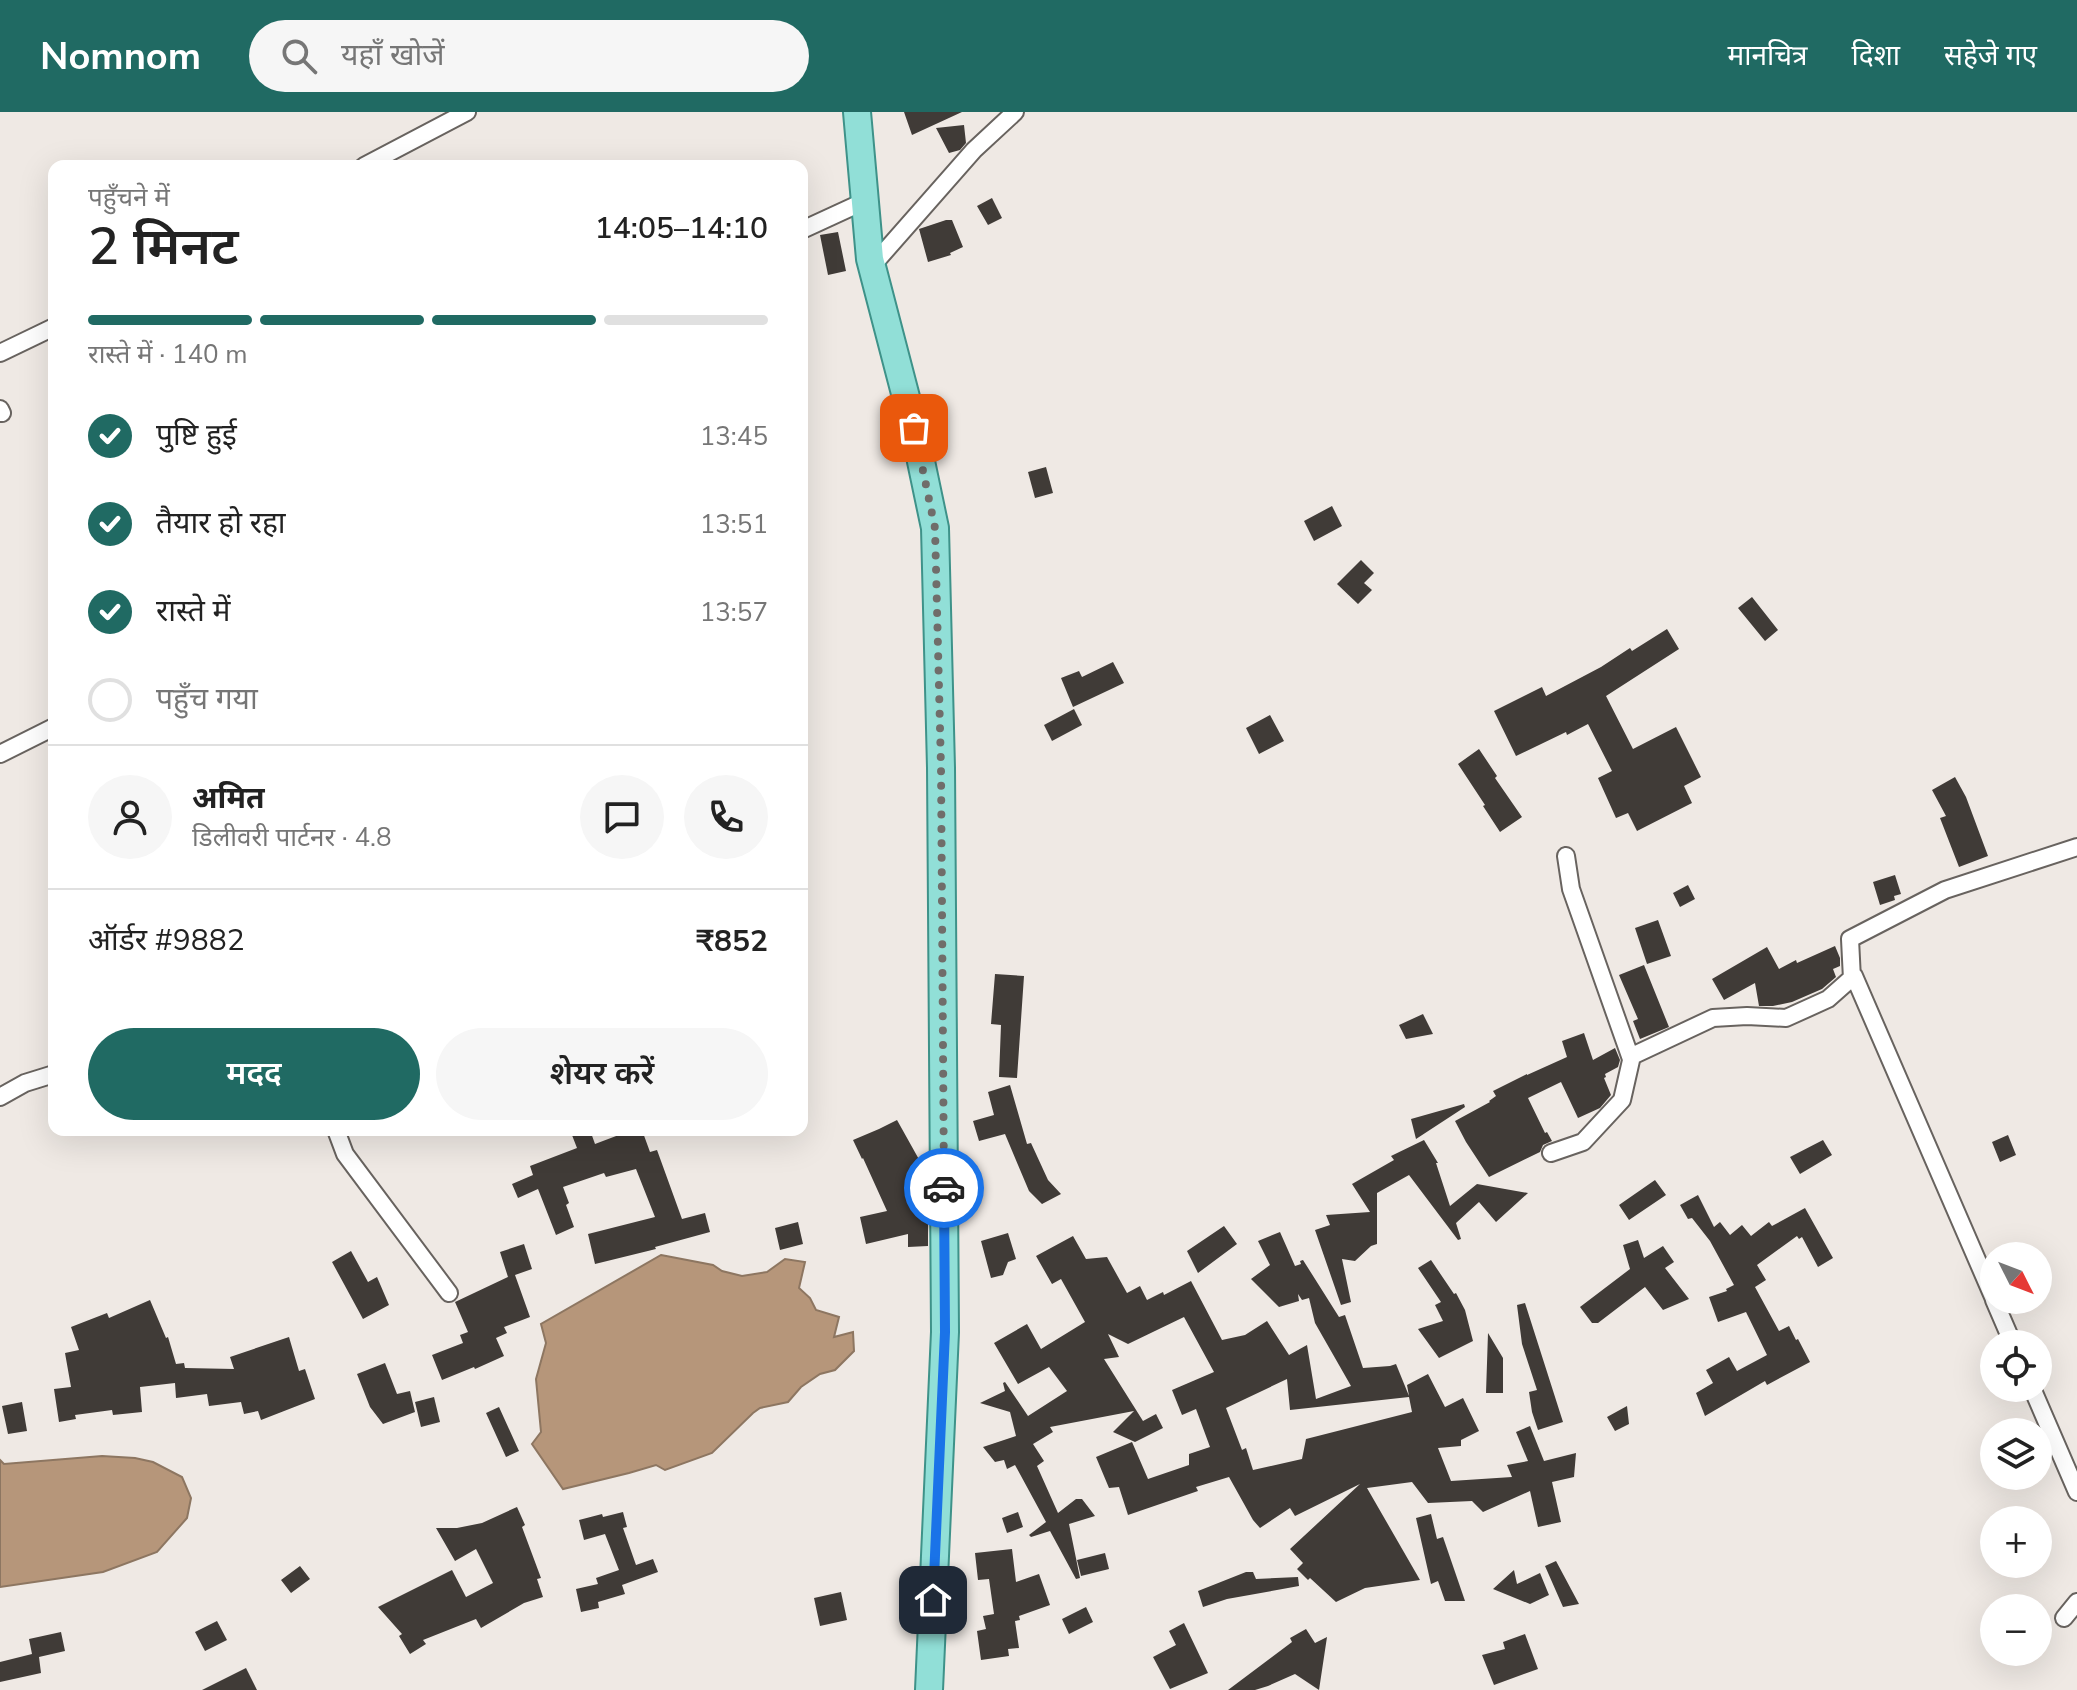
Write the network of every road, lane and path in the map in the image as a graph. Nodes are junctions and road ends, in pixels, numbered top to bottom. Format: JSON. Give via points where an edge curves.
{"nodes":[{"id":1,"x":467,"y":112,"type":"edge"},
{"id":2,"x":857,"y":112,"type":"edge"},
{"id":3,"x":1015,"y":112,"type":"edge"},
{"id":4,"x":375,"y":160,"type":"edge"},
{"id":5,"x":865,"y":201,"type":"junction"},
{"id":6,"x":808,"y":227,"type":"edge"},
{"id":7,"x":872,"y":266,"type":"junction"},
{"id":8,"x":48,"y":330,"type":"edge"},
{"id":9,"x":0,"y":353,"type":"edge"},
{"id":10,"x":48,"y":730,"type":"edge"},
{"id":11,"x":0,"y":754,"type":"edge"},
{"id":12,"x":2077,"y":847,"type":"edge"},
{"id":13,"x":1566,"y":856,"type":"dead end"},
{"id":14,"x":1852,"y":979,"type":"junction"},
{"id":15,"x":1631,"y":1059,"type":"junction"},
{"id":16,"x":48,"y":1076,"type":"edge"},
{"id":17,"x":0,"y":1097,"type":"edge"},
{"id":18,"x":338,"y":1136,"type":"edge"},
{"id":19,"x":1551,"y":1153,"type":"dead end"},
{"id":20,"x":1980,"y":1268,"type":"edge"},
{"id":21,"x":449,"y":1293,"type":"dead end"},
{"id":22,"x":2038,"y":1402,"type":"edge"},
{"id":23,"x":2077,"y":1492,"type":"edge"},
{"id":24,"x":2077,"y":1602,"type":"edge"},
{"id":25,"x":2064,"y":1618,"type":"dead end"},
{"id":26,"x":929,"y":1690,"type":"edge"}],
"edges":[{"from":1,"to":4,"type":"street"},
{"from":2,"to":5,"type":"main road"},
{"from":3,"to":7,"type":"street","via":[[974,150]]},
{"from":5,"to":6,"type":"street"},
{"from":5,"to":7,"type":"main road"},
{"from":7,"to":26,"type":"main road","via":[[935,528],[945,1332]]},
{"from":8,"to":9,"type":"street"},
{"from":10,"to":11,"type":"street"},
{"from":12,"to":14,"type":"street","via":[[1945,890],[1850,939]]},
{"from":13,"to":15,"type":"street","via":[[1571,889]]},
{"from":14,"to":15,"type":"street","via":[[1828,999],[1786,1018],[1713,1018]]},
{"from":14,"to":20,"type":"street"},
{"from":15,"to":19,"type":"street","via":[[1622,1100],[1583,1142]]},
{"from":16,"to":17,"type":"street"},
{"from":18,"to":21,"type":"street","via":[[345,1154]]},
{"from":22,"to":23,"type":"street"},
{"from":24,"to":25,"type":"street"}]}
